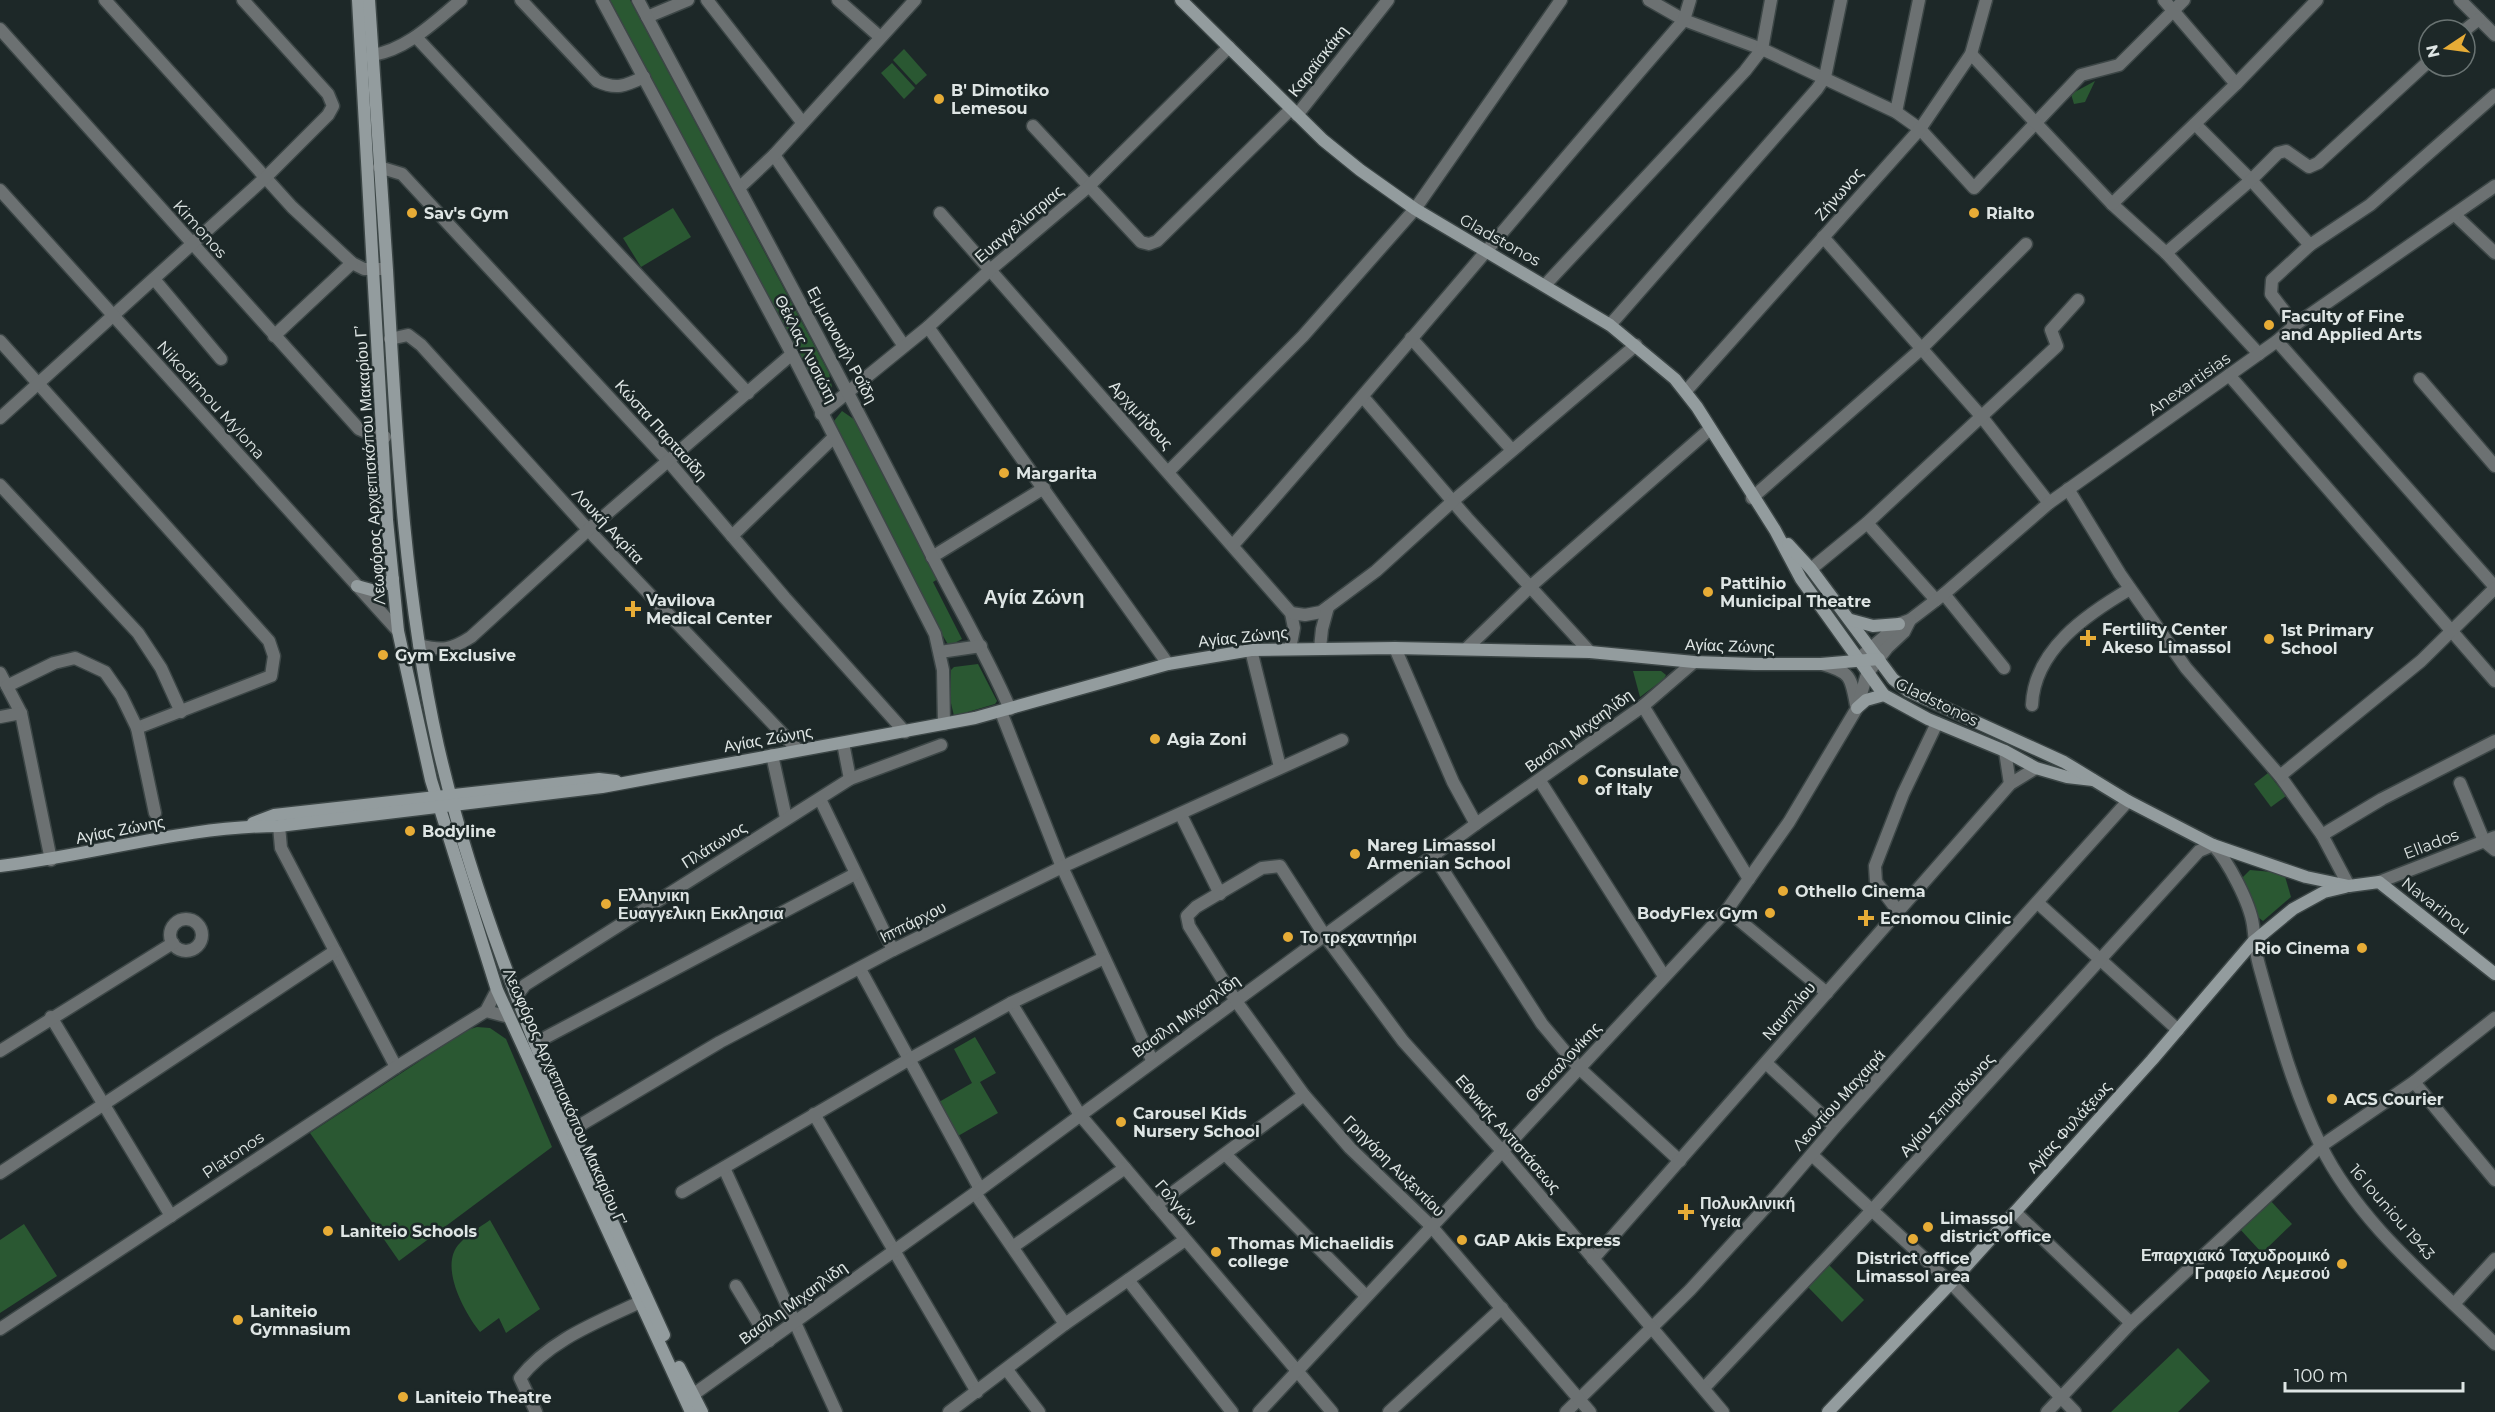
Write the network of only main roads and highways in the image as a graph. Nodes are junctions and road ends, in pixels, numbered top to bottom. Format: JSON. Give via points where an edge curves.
{"nodes":[{"id":1,"x":358,"y":0,"type":"edge"},
{"id":2,"x":369,"y":0,"type":"edge"},
{"id":3,"x":1181,"y":0,"type":"edge"},
{"id":4,"x":380,"y":269,"type":"junction"},
{"id":5,"x":1775,"y":530,"type":"junction"},
{"id":6,"x":393,"y":579,"type":"junction"},
{"id":7,"x":357,"y":586,"type":"road end"},
{"id":8,"x":1851,"y":620,"type":"junction"},
{"id":9,"x":1905,"y":622,"type":"road end"},
{"id":10,"x":1838,"y":632,"type":"junction"},
{"id":11,"x":1879,"y":658,"type":"junction"},
{"id":12,"x":1857,"y":660,"type":"junction"},
{"id":13,"x":1821,"y":664,"type":"junction"},
{"id":14,"x":1884,"y":695,"type":"junction"},
{"id":15,"x":1857,"y":708,"type":"road end"},
{"id":16,"x":2093,"y":780,"type":"junction"},
{"id":17,"x":452,"y":800,"type":"junction"},
{"id":18,"x":437,"y":802,"type":"junction"},
{"id":19,"x":247,"y":826,"type":"junction"},
{"id":20,"x":2213,"y":845,"type":"joint"},
{"id":21,"x":0,"y":866,"type":"edge"},
{"id":22,"x":2349,"y":885,"type":"junction"},
{"id":23,"x":2495,"y":974,"type":"edge"},
{"id":24,"x":1832,"y":1411,"type":"edge"},
{"id":25,"x":690,"y":1412,"type":"edge"},
{"id":26,"x":702,"y":1412,"type":"edge"}],
"edges":[{"from":1,"to":4,"type":"main road","name":"Λεωφόρος Αρχιεπισκόπου Μακαρίου Γ’"},
{"from":2,"to":4,"type":"main road","name":"Λεωφόρος Αρχιεπισκόπου Μακαρίου Γ’","via":[[380,166]]},
{"from":3,"to":5,"type":"main road","name":"Gladstonos","via":[[1294,112],[1360,170],[1414,209],[1610,325],[1656,360],[1686,391]]},
{"from":4,"to":6,"type":"main road","name":"Λεωφόρος Αρχιεπισκόπου Μακαρίου Γ’","via":[[387,520]]},
{"from":4,"to":17,"type":"main road","name":"Λεωφόρος Αρχιεπισκόπου Μακαρίου Γ’","via":[[390,339],[403,521],[419,645]]},
{"from":5,"to":8,"type":"main road","name":"Gladstonos"},
{"from":5,"to":10,"type":"main road","name":"Gladstonos","via":[[1801,579]]},
{"from":6,"to":7,"type":"main road","via":[[375,591]]},
{"from":6,"to":18,"type":"main road","name":"Λεωφόρος Αρχιεπισκόπου Μακαρίου Γ’","via":[[399,631]]},
{"from":8,"to":9,"type":"main road","via":[[1873,626]]},
{"from":8,"to":11,"type":"main road","name":"Gladstonos"},
{"from":10,"to":12,"type":"main road","name":"Gladstonos"},
{"from":10,"to":13,"type":"main road","via":[[1839,650]]},
{"from":11,"to":12,"type":"main road","name":"Αγίας Ζώνης"},
{"from":11,"to":16,"type":"main road","name":"Gladstonos","via":[[1908,691],[2064,762]]},
{"from":12,"to":13,"type":"main road","name":"Αγίας Ζώνης"},
{"from":12,"to":14,"type":"main road","name":"Gladstonos"},
{"from":13,"to":17,"type":"main road","name":"Αγίας Ζώνης","via":[[1694,662],[1590,652],[1251,650],[1168,664],[1006,710],[905,732],[602,787]]},
{"from":14,"to":15,"type":"main road","via":[[1866,700]]},
{"from":14,"to":16,"type":"main road","name":"Gladstonos","via":[[2036,768]]},
{"from":16,"to":20,"type":"main road","name":"Gladstonos"},
{"from":17,"to":18,"type":"main road","name":"Αγίας Ζώνης"},
{"from":17,"to":26,"type":"main road","name":"Λεωφόρος Αρχιεπισκόπου Μακαρίου Γ’","via":[[482,904],[535,1043]]},
{"from":18,"to":19,"type":"main road","name":"Αγίας Ζώνης","via":[[279,826]]},
{"from":18,"to":19,"type":"main road","name":"Αγίας Ζώνης","via":[[274,815]]},
{"from":18,"to":25,"type":"main road","name":"Λεωφόρος Αρχιεπισκόπου Μακαρίου Γ’","via":[[497,990]]},
{"from":19,"to":21,"type":"main road","name":"Αγίας Ζώνης"},
{"from":20,"to":22,"type":"main road","name":"Navarinou","via":[[2306,878]]},
{"from":22,"to":23,"type":"main road","name":"Navarinou","via":[[2379,882]]},
{"from":22,"to":24,"type":"main road","name":"Αγίας Φυλάξεως","via":[[2308,900],[2253,942],[2015,1212]]}]}
